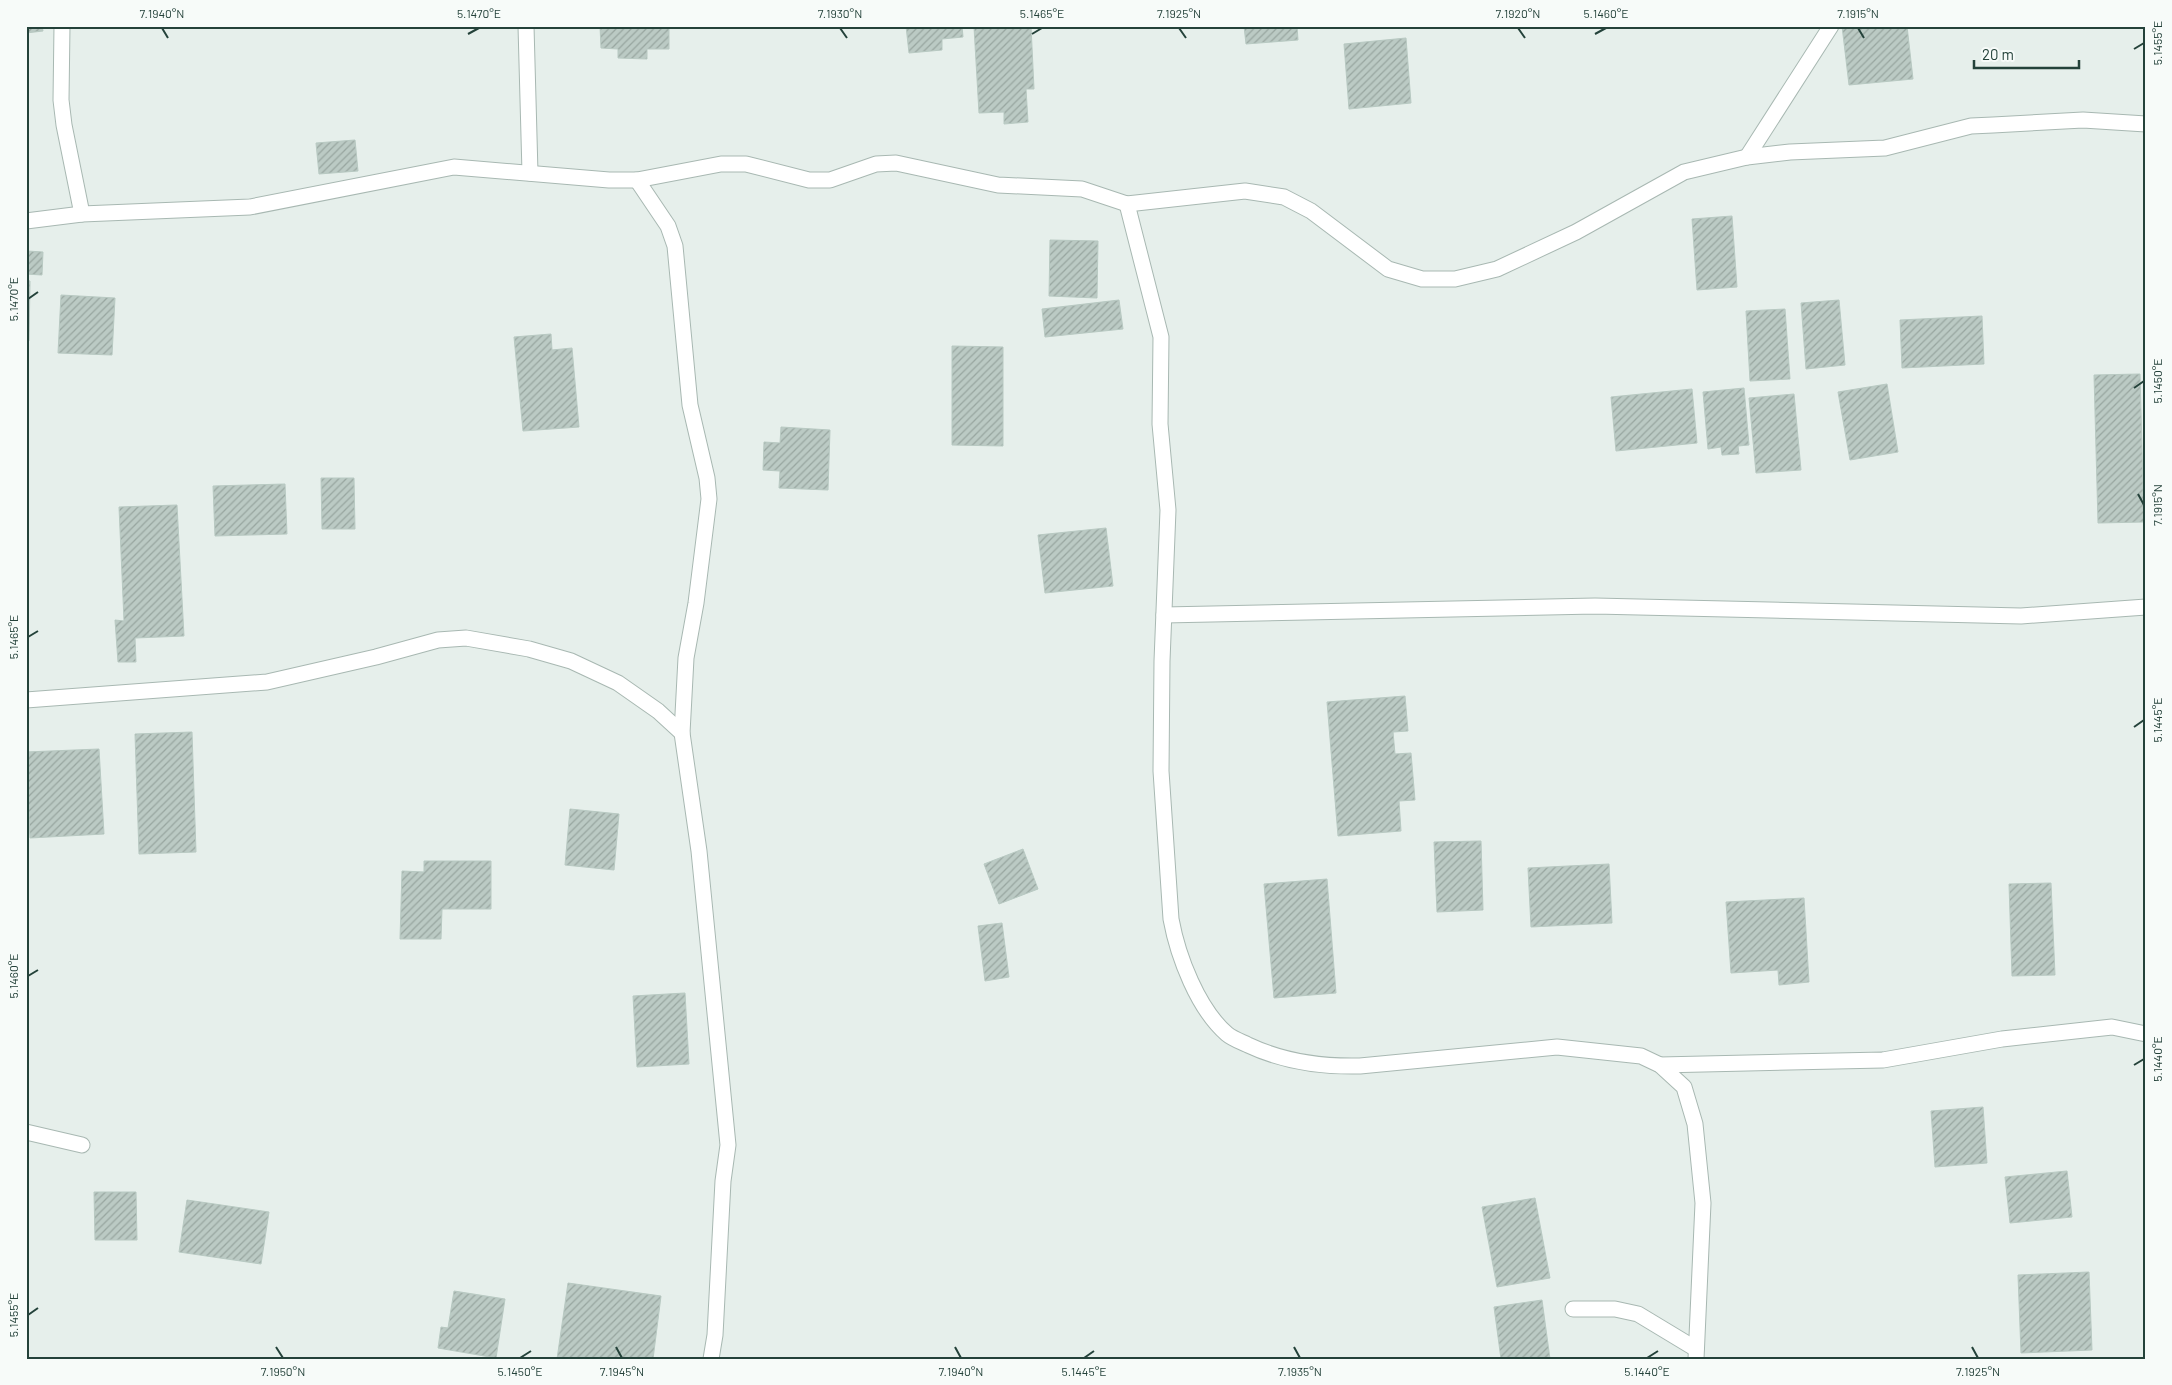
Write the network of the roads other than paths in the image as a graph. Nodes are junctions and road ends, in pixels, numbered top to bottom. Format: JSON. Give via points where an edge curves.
{"nodes":[{"id":1,"x":62,"y":26,"type":"edge"},
{"id":2,"x":526,"y":26,"type":"edge"},
{"id":3,"x":1831,"y":26,"type":"edge"},
{"id":4,"x":2146,"y":124,"type":"edge"},
{"id":5,"x":1747,"y":157,"type":"junction"},
{"id":6,"x":530,"y":173,"type":"junction"},
{"id":7,"x":638,"y":180,"type":"junction"},
{"id":8,"x":1127,"y":204,"type":"junction"},
{"id":9,"x":82,"y":214,"type":"junction"},
{"id":10,"x":26,"y":221,"type":"edge"},
{"id":11,"x":2146,"y":607,"type":"edge"},
{"id":12,"x":1164,"y":615,"type":"junction"},
{"id":13,"x":26,"y":700,"type":"edge"},
{"id":14,"x":682,"y":733,"type":"junction"},
{"id":15,"x":2146,"y":1034,"type":"edge"},
{"id":16,"x":1660,"y":1065,"type":"junction"},
{"id":17,"x":26,"y":1132,"type":"edge"},
{"id":18,"x":82,"y":1145,"type":"dead end"},
{"id":19,"x":1573,"y":1308,"type":"dead end"},
{"id":20,"x":1696,"y":1354,"type":"edge"},
{"id":21,"x":711,"y":1359,"type":"edge"}],
"edges":[{"from":1,"to":9,"type":"street","via":[[61,100]]},
{"from":2,"to":6,"type":"street"},
{"from":3,"to":5,"type":"street"},
{"from":4,"to":5,"type":"street","via":[[2083,120],[1993,124],[1971,126],[1885,148]]},
{"from":5,"to":8,"type":"street","via":[[1684,172],[1559,240],[1497,269],[1455,279],[1422,279],[1388,269],[1311,211],[1284,197],[1245,192]]},
{"from":6,"to":7,"type":"street"},
{"from":6,"to":9,"type":"street","via":[[454,167],[250,207]]},
{"from":7,"to":8,"type":"street","via":[[721,164],[746,164],[809,180],[830,180],[876,164],[896,164],[998,185],[1082,189]]},
{"from":7,"to":14,"type":"street","via":[[668,226],[675,246],[690,406],[710,498],[686,658]]},
{"from":8,"to":12,"type":"street","via":[[1161,337],[1160,424],[1168,510]]},
{"from":9,"to":10,"type":"street"},
{"from":11,"to":12,"type":"street","via":[[2020,616],[1595,606]]},
{"from":12,"to":16,"type":"street","via":[[1161,771],[1170,919],[1175,941],[1201,1002],[1228,1035],[1267,1054],[1333,1066],[1557,1048],[1641,1056]]},
{"from":13,"to":14,"type":"street","via":[[267,682],[438,640],[466,638],[530,649],[571,662],[618,683]]},
{"from":14,"to":21,"type":"street","via":[[698,851],[728,1145]]},
{"from":15,"to":16,"type":"street","via":[[2112,1027],[2002,1039],[1883,1060]]},
{"from":16,"to":20,"type":"street","via":[[1684,1087],[1695,1124],[1703,1203]]},
{"from":17,"to":18,"type":"street"},
{"from":19,"to":20,"type":"street","via":[[1615,1309],[1638,1314]]}]}
